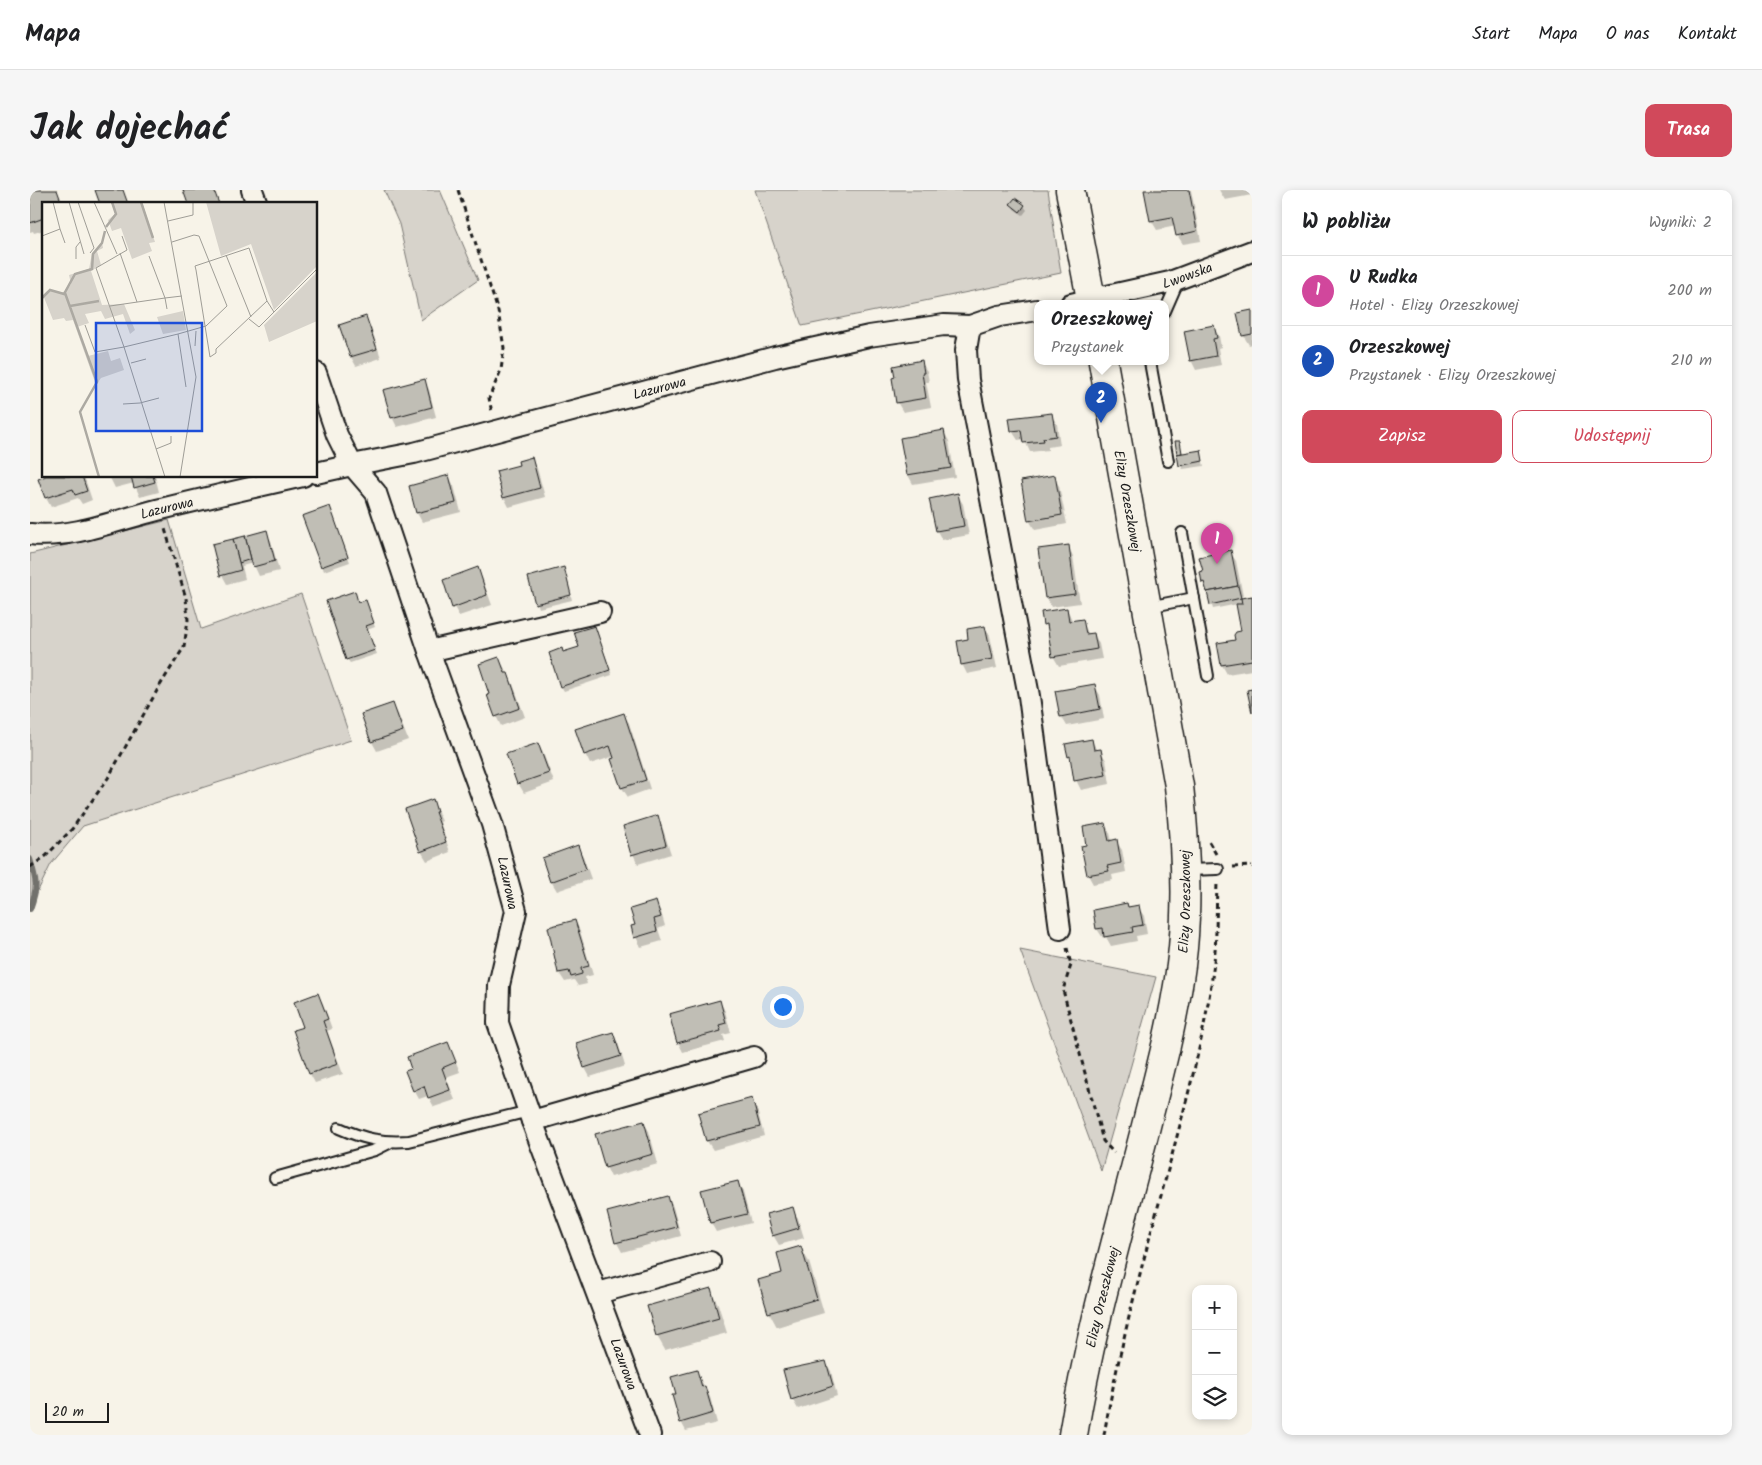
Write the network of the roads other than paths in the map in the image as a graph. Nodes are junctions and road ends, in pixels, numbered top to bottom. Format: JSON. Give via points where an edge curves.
{"nodes":[{"id":1,"x":252,"y":190,"type":"edge"},
{"id":2,"x":1070,"y":190,"type":"edge"},
{"id":3,"x":256,"y":202,"type":"edge"},
{"id":4,"x":1252,"y":251,"type":"edge"},
{"id":5,"x":1179,"y":278,"type":"junction"},
{"id":6,"x":1085,"y":300,"type":"edge"},
{"id":7,"x":1096,"y":300,"type":"edge"},
{"id":8,"x":1169,"y":302,"type":"edge"},
{"id":9,"x":1034,"y":310,"type":"edge"},
{"id":10,"x":970,"y":326,"type":"junction"},
{"id":11,"x":1104,"y":365,"type":"edge"},
{"id":12,"x":1151,"y":365,"type":"edge"},
{"id":13,"x":318,"y":379,"type":"edge"},
{"id":14,"x":1168,"y":461,"type":"dead end"},
{"id":15,"x":352,"y":465,"type":"junction"},
{"id":16,"x":318,"y":473,"type":"edge"},
{"id":17,"x":295,"y":478,"type":"edge"},
{"id":18,"x":1182,"y":532,"type":"dead end"},
{"id":19,"x":30,"y":534,"type":"edge"},
{"id":20,"x":1194,"y":598,"type":"junction"},
{"id":21,"x":1147,"y":607,"type":"junction"},
{"id":22,"x":600,"y":612,"type":"dead end"},
{"id":23,"x":430,"y":651,"type":"junction"},
{"id":24,"x":1208,"y":676,"type":"dead end"},
{"id":25,"x":1218,"y":869,"type":"dead end"},
{"id":26,"x":1186,"y":870,"type":"junction"},
{"id":27,"x":1060,"y":929,"type":"road end"},
{"id":28,"x":754,"y":1057,"type":"dead end"},
{"id":29,"x":530,"y":1116,"type":"junction"},
{"id":30,"x":339,"y":1128,"type":"dead end"},
{"id":31,"x":390,"y":1143,"type":"junction"},
{"id":32,"x":275,"y":1178,"type":"dead end"},
{"id":33,"x":710,"y":1262,"type":"dead end"},
{"id":34,"x":598,"y":1293,"type":"junction"},
{"id":35,"x":650,"y":1435,"type":"edge"},
{"id":36,"x":1073,"y":1435,"type":"edge"}],
"edges":[{"from":1,"to":3,"type":"street"},
{"from":2,"to":6,"type":"street"},
{"from":4,"to":5,"type":"street","name":"Lwowska"},
{"from":5,"to":7,"type":"street","name":"Lwowska"},
{"from":5,"to":8,"type":"lane"},
{"from":9,"to":10,"type":"street","via":[[1000,316]]},
{"from":10,"to":15,"type":"street","name":"Lazurowa","via":[[944,325],[850,340],[774,357],[414,453]]},
{"from":10,"to":27,"type":"street","via":[[966,350],[968,380],[1029,696]]},
{"from":11,"to":21,"type":"street","name":"Elizy Orzeszkowej"},
{"from":12,"to":14,"type":"lane"},
{"from":13,"to":15,"type":"street","name":"Lazurowa","via":[[336,435]]},
{"from":15,"to":16,"type":"street","name":"Lazurowa"},
{"from":15,"to":23,"type":"street","name":"Lazurowa","via":[[376,494]]},
{"from":17,"to":19,"type":"street","name":"Lazurowa","via":[[74,532]]},
{"from":18,"to":20,"type":"lane"},
{"from":20,"to":21,"type":"lane"},
{"from":20,"to":24,"type":"lane"},
{"from":21,"to":26,"type":"street","name":"Elizy Orzeszkowej","via":[[1176,766]]},
{"from":22,"to":23,"type":"street"},
{"from":23,"to":29,"type":"street","name":"Lazurowa","via":[[492,824],[516,911],[498,985],[498,1023]]},
{"from":25,"to":26,"type":"lane"},
{"from":26,"to":36,"type":"street","name":"Elizy Orzeszkowej","via":[[1183,948],[1172,1023],[1084,1370]]},
{"from":28,"to":29,"type":"street"},
{"from":29,"to":31,"type":"lane"},
{"from":29,"to":34,"type":"street","name":"Lazurowa"},
{"from":30,"to":31,"type":"lane","via":[[362,1138]]},
{"from":31,"to":32,"type":"lane"},
{"from":33,"to":34,"type":"street"},
{"from":34,"to":35,"type":"street","name":"Lazurowa"}]}
